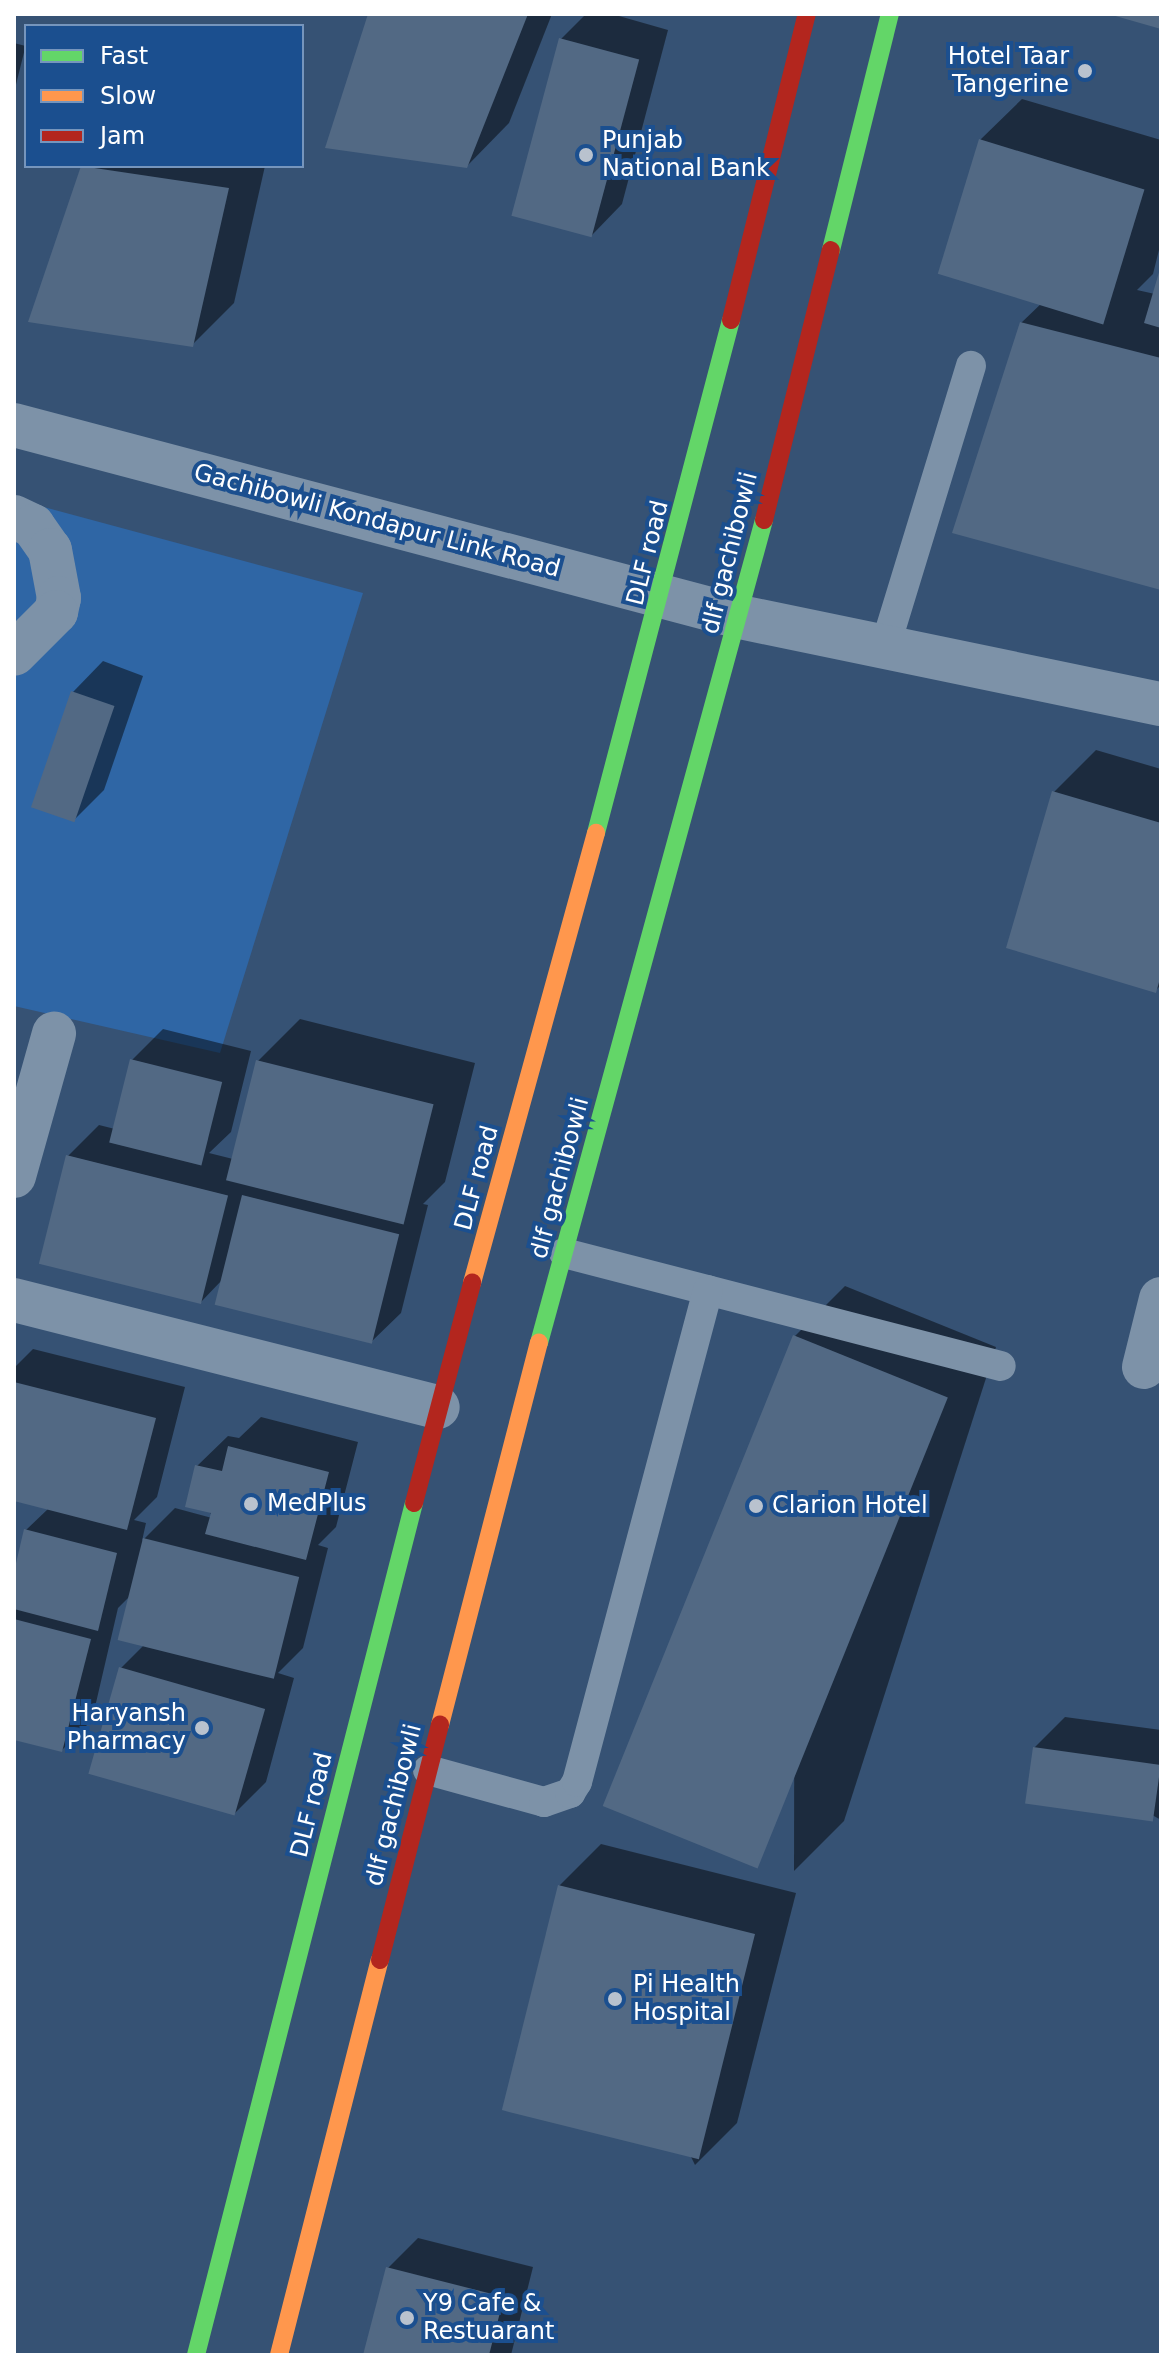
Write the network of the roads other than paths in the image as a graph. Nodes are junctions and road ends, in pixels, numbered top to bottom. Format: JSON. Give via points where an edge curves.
{"nodes":[{"id":1,"x":807,"y":14,"type":"edge"},
{"id":2,"x":890,"y":14,"type":"edge"},
{"id":3,"x":971,"y":366,"type":"dead end"},
{"id":4,"x":14,"y":425,"type":"edge"},
{"id":5,"x":14,"y":517,"type":"edge"},
{"id":6,"x":662,"y":596,"type":"junction"},
{"id":7,"x":740,"y":617,"type":"junction"},
{"id":8,"x":885,"y":647,"type":"junction"},
{"id":9,"x":14,"y":654,"type":"edge"},
{"id":10,"x":1161,"y":704,"type":"edge"},
{"id":11,"x":54,"y":1034,"type":"dead end"},
{"id":12,"x":14,"y":1176,"type":"edge"},
{"id":13,"x":564,"y":1253,"type":"junction"},
{"id":14,"x":708,"y":1290,"type":"junction"},
{"id":15,"x":1161,"y":1299,"type":"edge"},
{"id":16,"x":14,"y":1300,"type":"edge"},
{"id":17,"x":1001,"y":1366,"type":"dead end"},
{"id":18,"x":1144,"y":1367,"type":"dead end"},
{"id":19,"x":438,"y":1407,"type":"junction"},
{"id":20,"x":428,"y":1770,"type":"junction"},
{"id":21,"x":196,"y":2355,"type":"edge"},
{"id":22,"x":279,"y":2355,"type":"edge"}],
"edges":[{"from":1,"to":6,"type":"main road","name":"DLF road"},
{"from":2,"to":7,"type":"main road","name":"dlf gachibowli"},
{"from":3,"to":8,"type":"lane"},
{"from":4,"to":6,"type":"street","name":"Gachibowli Kondapur Link Road"},
{"from":5,"to":9,"type":"street","via":[[33,526],[50,550],[59,598],[56,612]]},
{"from":6,"to":7,"type":"street","name":"Gachibowli Kondapur Link Road"},
{"from":6,"to":19,"type":"main road","name":"DLF road"},
{"from":7,"to":8,"type":"street","name":"Gachibowli Kondapur Link Road"},
{"from":7,"to":13,"type":"main road","name":"dlf gachibowli"},
{"from":8,"to":10,"type":"street","name":"Gachibowli Kondapur Link Road"},
{"from":11,"to":12,"type":"street"},
{"from":13,"to":14,"type":"lane"},
{"from":13,"to":20,"type":"main road","name":"dlf gachibowli"},
{"from":14,"to":17,"type":"lane"},
{"from":14,"to":20,"type":"lane","via":[[577,1782],[570,1793],[544,1802]]},
{"from":15,"to":18,"type":"street"},
{"from":16,"to":19,"type":"street"},
{"from":19,"to":21,"type":"main road","name":"DLF road"},
{"from":20,"to":22,"type":"main road","name":"dlf gachibowli"}]}
